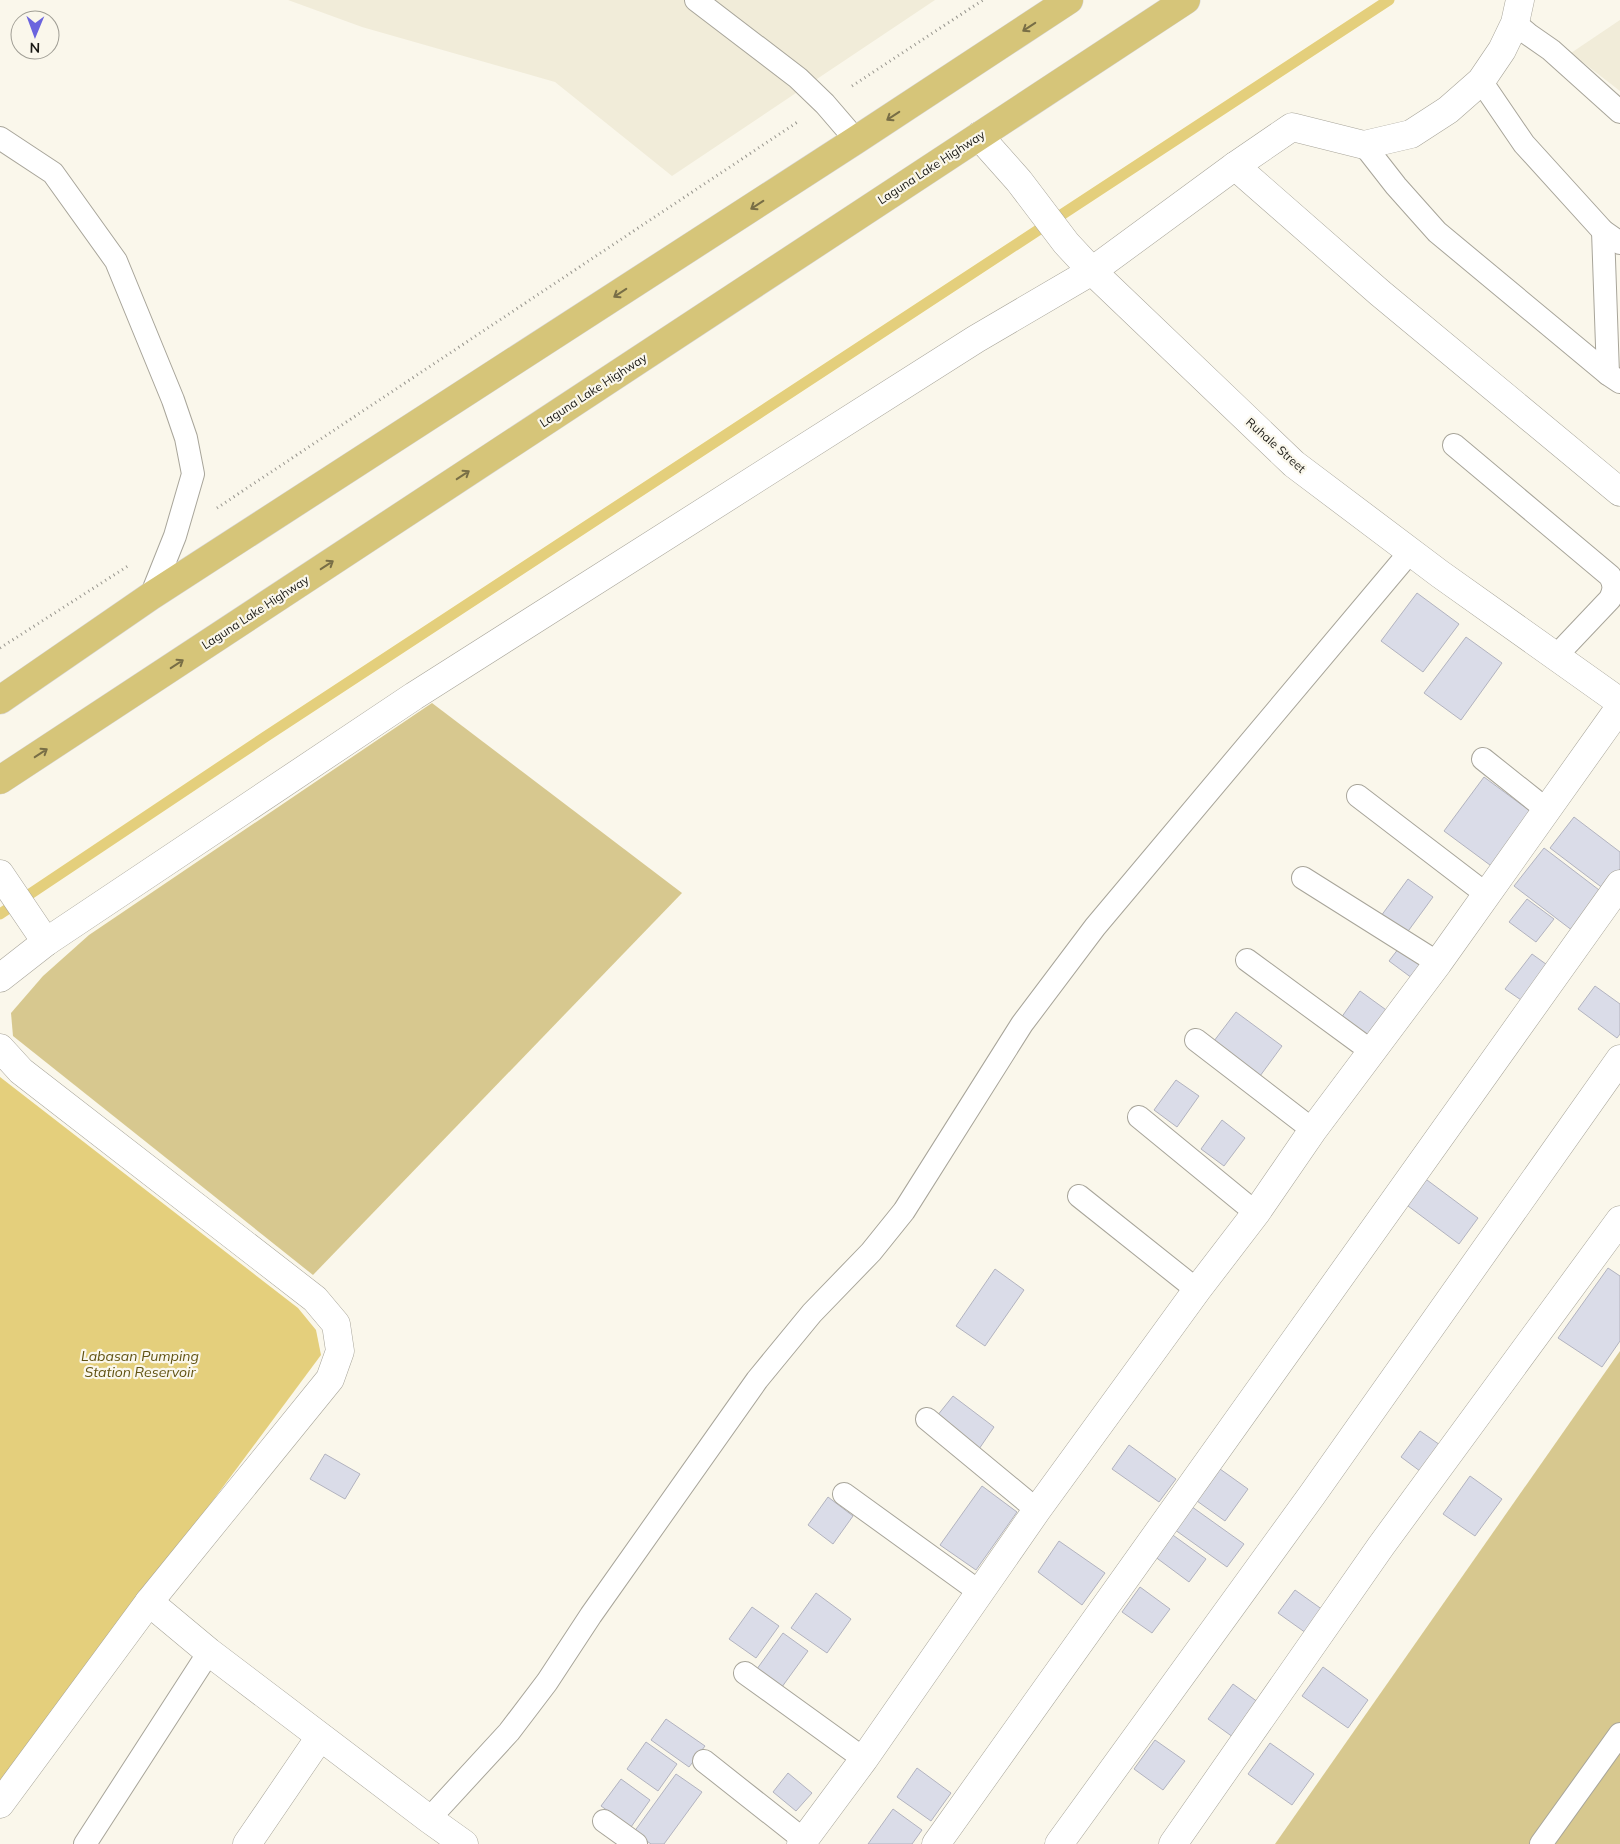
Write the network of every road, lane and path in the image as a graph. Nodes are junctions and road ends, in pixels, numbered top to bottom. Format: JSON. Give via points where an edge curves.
{"nodes":[{"id":1,"x":696,"y":0,"type":"edge"},
{"id":2,"x":983,"y":0,"type":"edge"},
{"id":3,"x":1070,"y":0,"type":"edge"},
{"id":4,"x":1186,"y":0,"type":"edge"},
{"id":5,"x":1518,"y":11,"type":"edge"},
{"id":6,"x":1481,"y":81,"type":"junction"},
{"id":7,"x":825,"y":104,"type":"junction"},
{"id":8,"x":1620,"y":112,"type":"edge"},
{"id":9,"x":979,"y":136,"type":"junction"},
{"id":10,"x":0,"y":138,"type":"edge"},
{"id":11,"x":856,"y":140,"type":"junction"},
{"id":12,"x":1364,"y":145,"type":"junction"},
{"id":13,"x":1235,"y":166,"type":"junction"},
{"id":14,"x":1612,"y":237,"type":"edge"},
{"id":15,"x":1092,"y":271,"type":"junction"},
{"id":16,"x":1614,"y":378,"type":"edge"},
{"id":17,"x":1454,"y":444,"type":"dead end"},
{"id":18,"x":1620,"y":492,"type":"edge"},
{"id":19,"x":175,"y":536,"type":"junction"},
{"id":20,"x":1410,"y":552,"type":"junction"},
{"id":21,"x":151,"y":596,"type":"junction"},
{"id":22,"x":0,"y":648,"type":"edge"},
{"id":23,"x":1556,"y":656,"type":"junction"},
{"id":24,"x":0,"y":700,"type":"edge"},
{"id":25,"x":1620,"y":702,"type":"edge"},
{"id":26,"x":1620,"y":707,"type":"edge"},
{"id":27,"x":1482,"y":759,"type":"dead end"},
{"id":28,"x":0,"y":780,"type":"edge"},
{"id":29,"x":1358,"y":796,"type":"dead end"},
{"id":30,"x":1547,"y":810,"type":"junction"},
{"id":31,"x":0,"y":874,"type":"edge"},
{"id":32,"x":1303,"y":878,"type":"dead end"},
{"id":33,"x":1620,"y":884,"type":"edge"},
{"id":34,"x":1486,"y":894,"type":"junction"},
{"id":35,"x":46,"y":942,"type":"junction"},
{"id":36,"x":1247,"y":960,"type":"dead end"},
{"id":37,"x":1438,"y":963,"type":"junction"},
{"id":38,"x":0,"y":978,"type":"edge"},
{"id":39,"x":1196,"y":1040,"type":"dead end"},
{"id":40,"x":0,"y":1048,"type":"edge"},
{"id":41,"x":1371,"y":1051,"type":"junction"},
{"id":42,"x":1620,"y":1059,"type":"edge"},
{"id":43,"x":1139,"y":1117,"type":"dead end"},
{"id":44,"x":1313,"y":1130,"type":"junction"},
{"id":45,"x":1079,"y":1196,"type":"dead end"},
{"id":46,"x":1256,"y":1213,"type":"junction"},
{"id":47,"x":1620,"y":1220,"type":"edge"},
{"id":48,"x":1196,"y":1290,"type":"junction"},
{"id":49,"x":927,"y":1419,"type":"dead end"},
{"id":50,"x":844,"y":1494,"type":"dead end"},
{"id":51,"x":1038,"y":1510,"type":"junction"},
{"id":52,"x":981,"y":1592,"type":"junction"},
{"id":53,"x":149,"y":1602,"type":"junction"},
{"id":54,"x":208,"y":1652,"type":"junction"},
{"id":55,"x":745,"y":1673,"type":"dead end"},
{"id":56,"x":1620,"y":1734,"type":"edge"},
{"id":57,"x":320,"y":1736,"type":"junction"},
{"id":58,"x":864,"y":1759,"type":"junction"},
{"id":59,"x":704,"y":1761,"type":"dead end"},
{"id":60,"x":0,"y":1804,"type":"edge"},
{"id":61,"x":428,"y":1819,"type":"junction"},
{"id":62,"x":604,"y":1821,"type":"dead end"},
{"id":63,"x":802,"y":1842,"type":"edge"},
{"id":64,"x":85,"y":1844,"type":"edge"},
{"id":65,"x":247,"y":1844,"type":"edge"},
{"id":66,"x":464,"y":1844,"type":"edge"},
{"id":67,"x":636,"y":1844,"type":"edge"},
{"id":68,"x":936,"y":1844,"type":"edge"},
{"id":69,"x":1059,"y":1844,"type":"edge"},
{"id":70,"x":1174,"y":1844,"type":"edge"},
{"id":71,"x":1541,"y":1844,"type":"edge"}],
"edges":[{"from":1,"to":7,"type":"lane","via":[[798,78]]},
{"from":2,"to":7,"type":"path"},
{"from":3,"to":11,"type":"main road","one_way":true},
{"from":4,"to":9,"type":"main road","name":"Laguna Lake Highway"},
{"from":5,"to":6,"type":"street","via":[[1502,50]]},
{"from":5,"to":8,"type":"lane","via":[[1528,34],[1551,50]]},
{"from":6,"to":12,"type":"street","via":[[1448,110],[1411,134]]},
{"from":6,"to":14,"type":"lane","via":[[1524,144]]},
{"from":7,"to":11,"type":"lane"},
{"from":7,"to":19,"type":"path"},
{"from":9,"to":15,"type":"street","name":"Ruhale Street"},
{"from":28,"to":9,"type":"main road","name":"Laguna Lake Highway","one_way":true},
{"from":10,"to":19,"type":"lane","via":[[53,173],[116,261],[186,438],[193,474]]},
{"from":11,"to":21,"type":"main road","one_way":true},
{"from":12,"to":13,"type":"street","via":[[1292,128]]},
{"from":12,"to":16,"type":"lane","via":[[1437,232]]},
{"from":13,"to":15,"type":"street"},
{"from":13,"to":18,"type":"street","via":[[1380,293]]},
{"from":14,"to":16,"type":"lane"},
{"from":15,"to":20,"type":"street","name":"Ruhale Street","via":[[1294,464]]},
{"from":15,"to":35,"type":"street","via":[[976,339],[414,696]]},
{"from":17,"to":23,"type":"lane","via":[[1610,576],[1614,584],[1610,599]]},
{"from":19,"to":21,"type":"lane"},
{"from":19,"to":22,"type":"path"},
{"from":20,"to":23,"type":"street","name":"Ruhale Street"},
{"from":20,"to":61,"type":"lane","via":[[1095,927],[1022,1024],[904,1211],[757,1380],[547,1682],[509,1732]]},
{"from":21,"to":24,"type":"main road"},
{"from":23,"to":25,"type":"street","name":"Ruhale Street"},
{"from":26,"to":30,"type":"street"},
{"from":27,"to":30,"type":"lane"},
{"from":29,"to":34,"type":"lane"},
{"from":30,"to":34,"type":"street"},
{"from":31,"to":35,"type":"street"},
{"from":32,"to":37,"type":"lane"},
{"from":33,"to":68,"type":"street"},
{"from":34,"to":37,"type":"street"},
{"from":35,"to":38,"type":"street"},
{"from":36,"to":41,"type":"lane"},
{"from":37,"to":41,"type":"street"},
{"from":39,"to":44,"type":"lane"},
{"from":40,"to":53,"type":"street","via":[[21,1071],[315,1299],[336,1324],[340,1351],[330,1379]]},
{"from":41,"to":44,"type":"street"},
{"from":42,"to":69,"type":"street","via":[[1312,1496]]},
{"from":43,"to":46,"type":"lane"},
{"from":44,"to":46,"type":"street"},
{"from":45,"to":48,"type":"lane"},
{"from":46,"to":48,"type":"street"},
{"from":47,"to":70,"type":"street","via":[[1380,1546]]},
{"from":48,"to":51,"type":"street"},
{"from":49,"to":51,"type":"lane"},
{"from":50,"to":52,"type":"lane"},
{"from":51,"to":52,"type":"street"},
{"from":52,"to":58,"type":"street"},
{"from":53,"to":54,"type":"street"},
{"from":53,"to":60,"type":"street"},
{"from":54,"to":57,"type":"street"},
{"from":54,"to":64,"type":"lane"},
{"from":55,"to":58,"type":"lane"},
{"from":56,"to":71,"type":"lane"},
{"from":57,"to":61,"type":"street"},
{"from":57,"to":65,"type":"street"},
{"from":58,"to":63,"type":"street"},
{"from":59,"to":63,"type":"lane"},
{"from":61,"to":66,"type":"street"},
{"from":62,"to":67,"type":"lane"}]}
